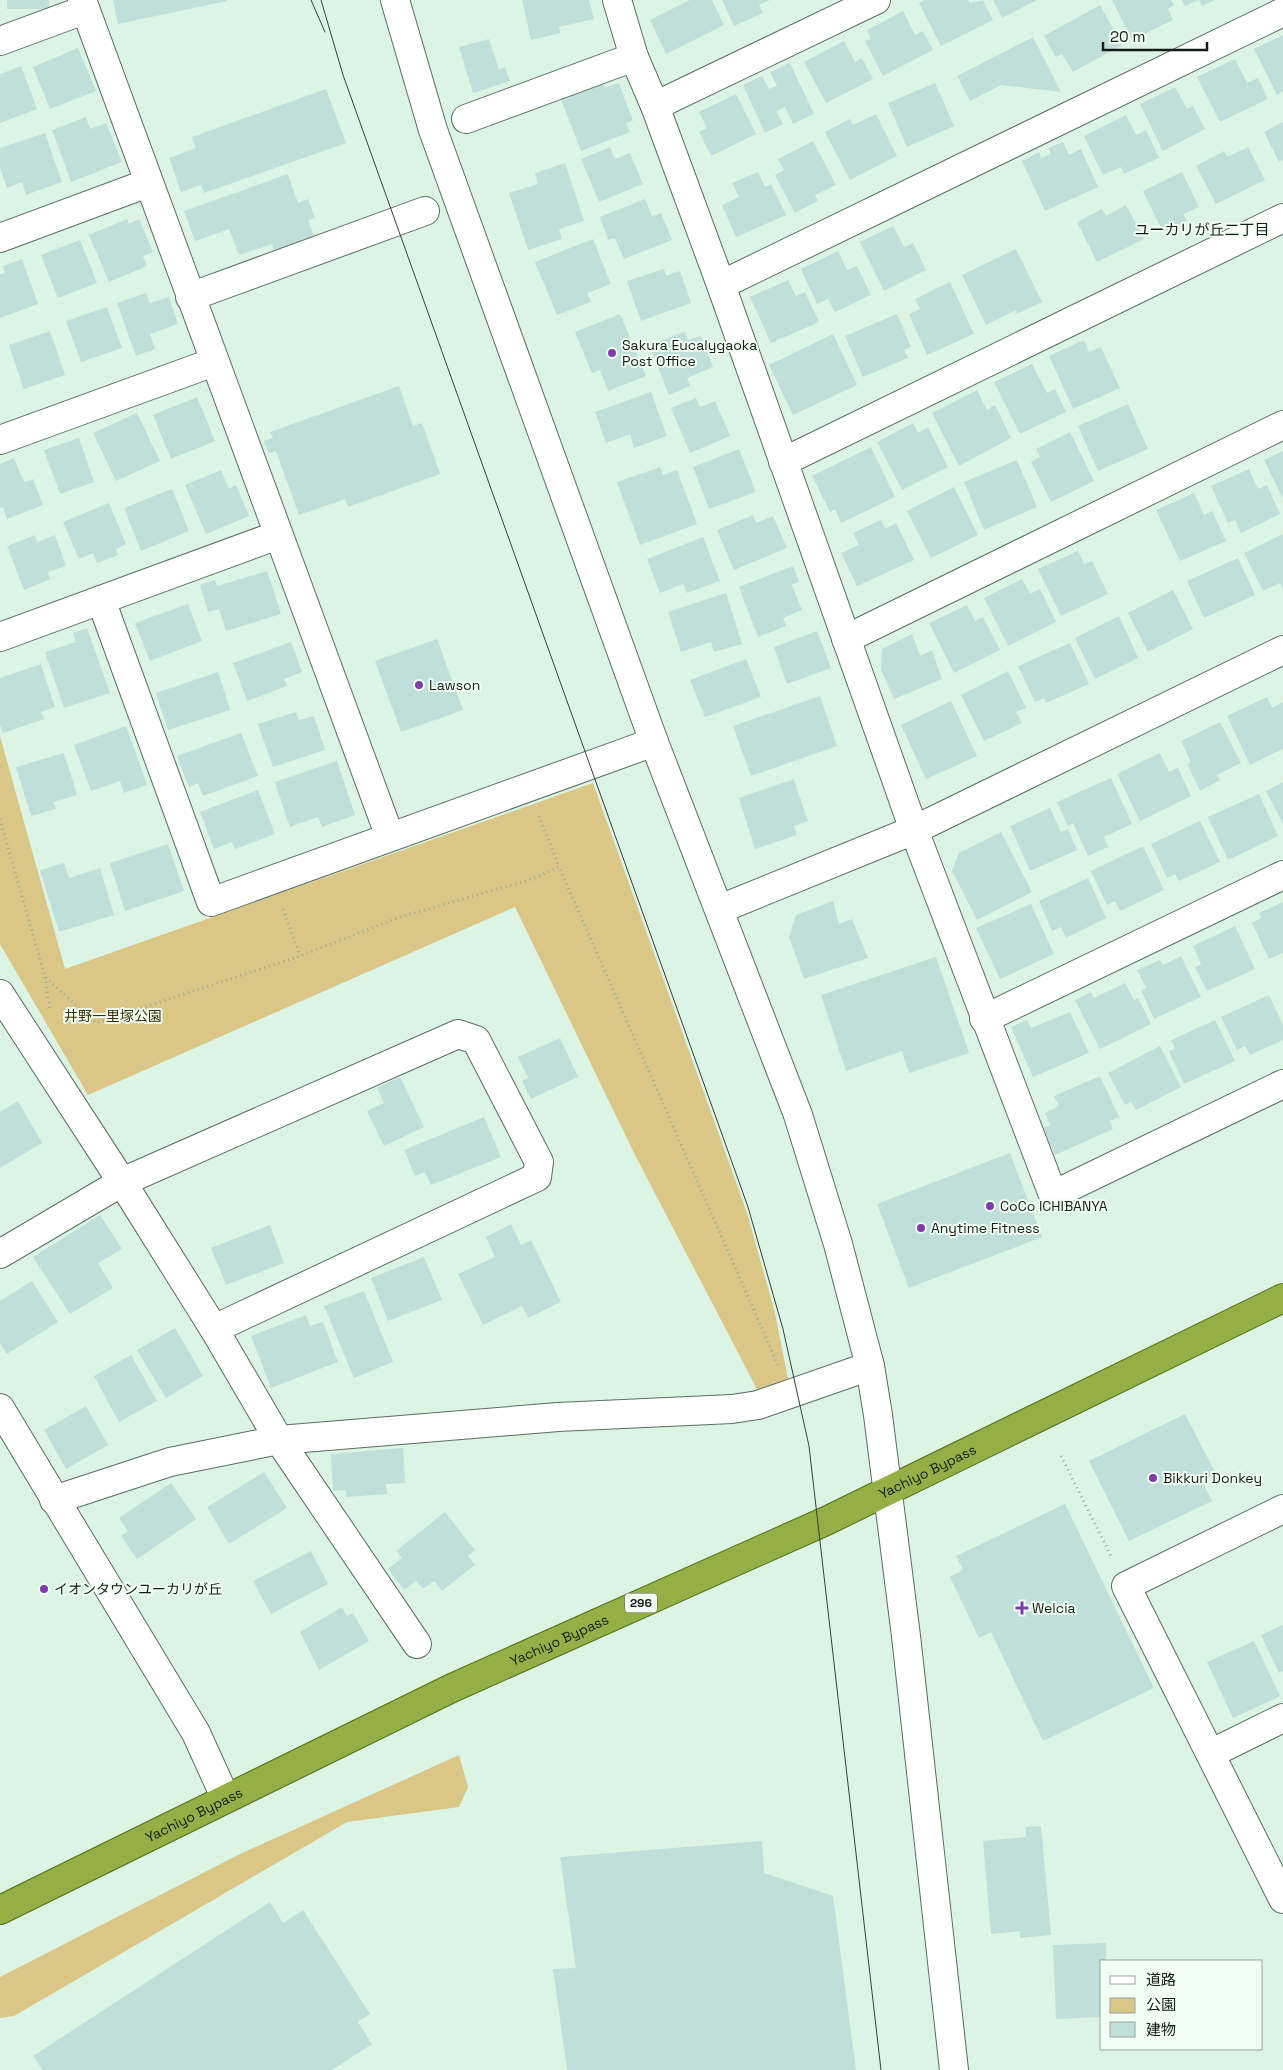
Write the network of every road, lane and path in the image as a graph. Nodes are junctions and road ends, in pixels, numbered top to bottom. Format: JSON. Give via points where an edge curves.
{"nodes":[{"id":1,"x":395,"y":0,"type":"edge"},
{"id":2,"x":617,"y":0,"type":"edge"},
{"id":3,"x":876,"y":0,"type":"edge"},
{"id":4,"x":83,"y":5,"type":"edge"},
{"id":5,"x":1283,"y":12,"type":"edge"},
{"id":6,"x":0,"y":41,"type":"edge"},
{"id":7,"x":634,"y":56,"type":"junction"},
{"id":8,"x":655,"y":106,"type":"junction"},
{"id":9,"x":466,"y":119,"type":"dead end"},
{"id":10,"x":148,"y":183,"type":"junction"},
{"id":11,"x":425,"y":211,"type":"dead end"},
{"id":12,"x":1283,"y":218,"type":"edge"},
{"id":13,"x":0,"y":238,"type":"edge"},
{"id":14,"x":721,"y":285,"type":"junction"},
{"id":15,"x":190,"y":297,"type":"junction"},
{"id":16,"x":214,"y":362,"type":"junction"},
{"id":17,"x":1283,"y":425,"type":"edge"},
{"id":18,"x":0,"y":440,"type":"edge"},
{"id":19,"x":783,"y":462,"type":"junction"},
{"id":20,"x":278,"y":535,"type":"junction"},
{"id":21,"x":101,"y":600,"type":"junction"},
{"id":22,"x":0,"y":637,"type":"edge"},
{"id":23,"x":846,"y":640,"type":"junction"},
{"id":24,"x":1283,"y":650,"type":"edge"},
{"id":25,"x":654,"y":742,"type":"junction"},
{"id":26,"x":529,"y":787,"type":"junction"},
{"id":27,"x":0,"y":819,"type":"edge"},
{"id":28,"x":914,"y":830,"type":"junction"},
{"id":29,"x":390,"y":837,"type":"junction"},
{"id":30,"x":558,"y":866,"type":"junction"},
{"id":31,"x":1283,"y":875,"type":"edge"},
{"id":32,"x":720,"y":909,"type":"junction"},
{"id":33,"x":0,"y":994,"type":"edge"},
{"id":34,"x":984,"y":1019,"type":"junction"},
{"id":35,"x":1283,"y":1084,"type":"edge"},
{"id":36,"x":122,"y":1182,"type":"junction"},
{"id":37,"x":0,"y":1254,"type":"edge"},
{"id":38,"x":1283,"y":1298,"type":"edge"},
{"id":39,"x":214,"y":1329,"type":"junction"},
{"id":40,"x":870,"y":1366,"type":"junction"},
{"id":41,"x":779,"y":1368,"type":"dead end"},
{"id":42,"x":0,"y":1408,"type":"edge"},
{"id":43,"x":279,"y":1440,"type":"junction"},
{"id":44,"x":1061,"y":1456,"type":"dead end"},
{"id":45,"x":888,"y":1491,"type":"junction"},
{"id":46,"x":54,"y":1500,"type":"junction"},
{"id":47,"x":1283,"y":1509,"type":"edge"},
{"id":48,"x":1126,"y":1586,"type":"junction"},
{"id":49,"x":417,"y":1644,"type":"dead end"},
{"id":50,"x":1283,"y":1718,"type":"edge"},
{"id":51,"x":1212,"y":1753,"type":"junction"},
{"id":52,"x":225,"y":1797,"type":"junction"},
{"id":53,"x":1283,"y":1899,"type":"edge"},
{"id":54,"x":0,"y":1910,"type":"edge"},
{"id":55,"x":954,"y":2070,"type":"edge"}],
"edges":[{"from":1,"to":25,"type":"street","via":[[433,130]]},
{"from":2,"to":7,"type":"street"},
{"from":3,"to":8,"type":"street"},
{"from":4,"to":6,"type":"street"},
{"from":4,"to":10,"type":"street"},
{"from":5,"to":14,"type":"street"},
{"from":7,"to":8,"type":"street"},
{"from":7,"to":9,"type":"street"},
{"from":8,"to":14,"type":"street"},
{"from":10,"to":13,"type":"street"},
{"from":10,"to":15,"type":"street"},
{"from":11,"to":15,"type":"street"},
{"from":12,"to":19,"type":"street"},
{"from":14,"to":19,"type":"street"},
{"from":15,"to":16,"type":"street"},
{"from":16,"to":18,"type":"street"},
{"from":16,"to":20,"type":"street"},
{"from":17,"to":23,"type":"street"},
{"from":19,"to":23,"type":"street"},
{"from":20,"to":21,"type":"street"},
{"from":20,"to":29,"type":"street"},
{"from":21,"to":22,"type":"street"},
{"from":21,"to":29,"type":"street","via":[[211,902]]},
{"from":23,"to":28,"type":"street"},
{"from":24,"to":28,"type":"street"},
{"from":25,"to":26,"type":"street"},
{"from":25,"to":32,"type":"street"},
{"from":26,"to":29,"type":"street"},
{"from":26,"to":30,"type":"path"},
{"from":27,"to":30,"type":"path","via":[[44,977],[96,1023],[300,956],[400,917],[532,879]]},
{"from":28,"to":32,"type":"street"},
{"from":28,"to":34,"type":"street"},
{"from":30,"to":41,"type":"path"},
{"from":31,"to":34,"type":"street"},
{"from":32,"to":40,"type":"street","via":[[798,1115],[838,1244]]},
{"from":33,"to":36,"type":"street"},
{"from":34,"to":35,"type":"street","via":[[1053,1195]]},
{"from":36,"to":37,"type":"street"},
{"from":36,"to":39,"type":"street"},
{"from":36,"to":39,"type":"street","via":[[458,1034],[476,1040],[539,1162],[537,1177]]},
{"from":38,"to":45,"type":"highway","name":"Yachiyo Bypass","number":"296"},
{"from":39,"to":43,"type":"street"},
{"from":40,"to":43,"type":"street","via":[[758,1405],[732,1409],[558,1417]]},
{"from":40,"to":45,"type":"street"},
{"from":42,"to":46,"type":"street"},
{"from":43,"to":46,"type":"street","via":[[170,1462]]},
{"from":43,"to":49,"type":"street"},
{"from":44,"to":48,"type":"path"},
{"from":45,"to":52,"type":"highway","name":"Yachiyo Bypass","number":"296","via":[[452,1688]]},
{"from":45,"to":55,"type":"street"},
{"from":46,"to":52,"type":"street","via":[[196,1733]]},
{"from":47,"to":48,"type":"street"},
{"from":48,"to":51,"type":"street"},
{"from":50,"to":51,"type":"street"},
{"from":51,"to":53,"type":"street"},
{"from":52,"to":54,"type":"highway","name":"Yachiyo Bypass","number":"296"}]}
